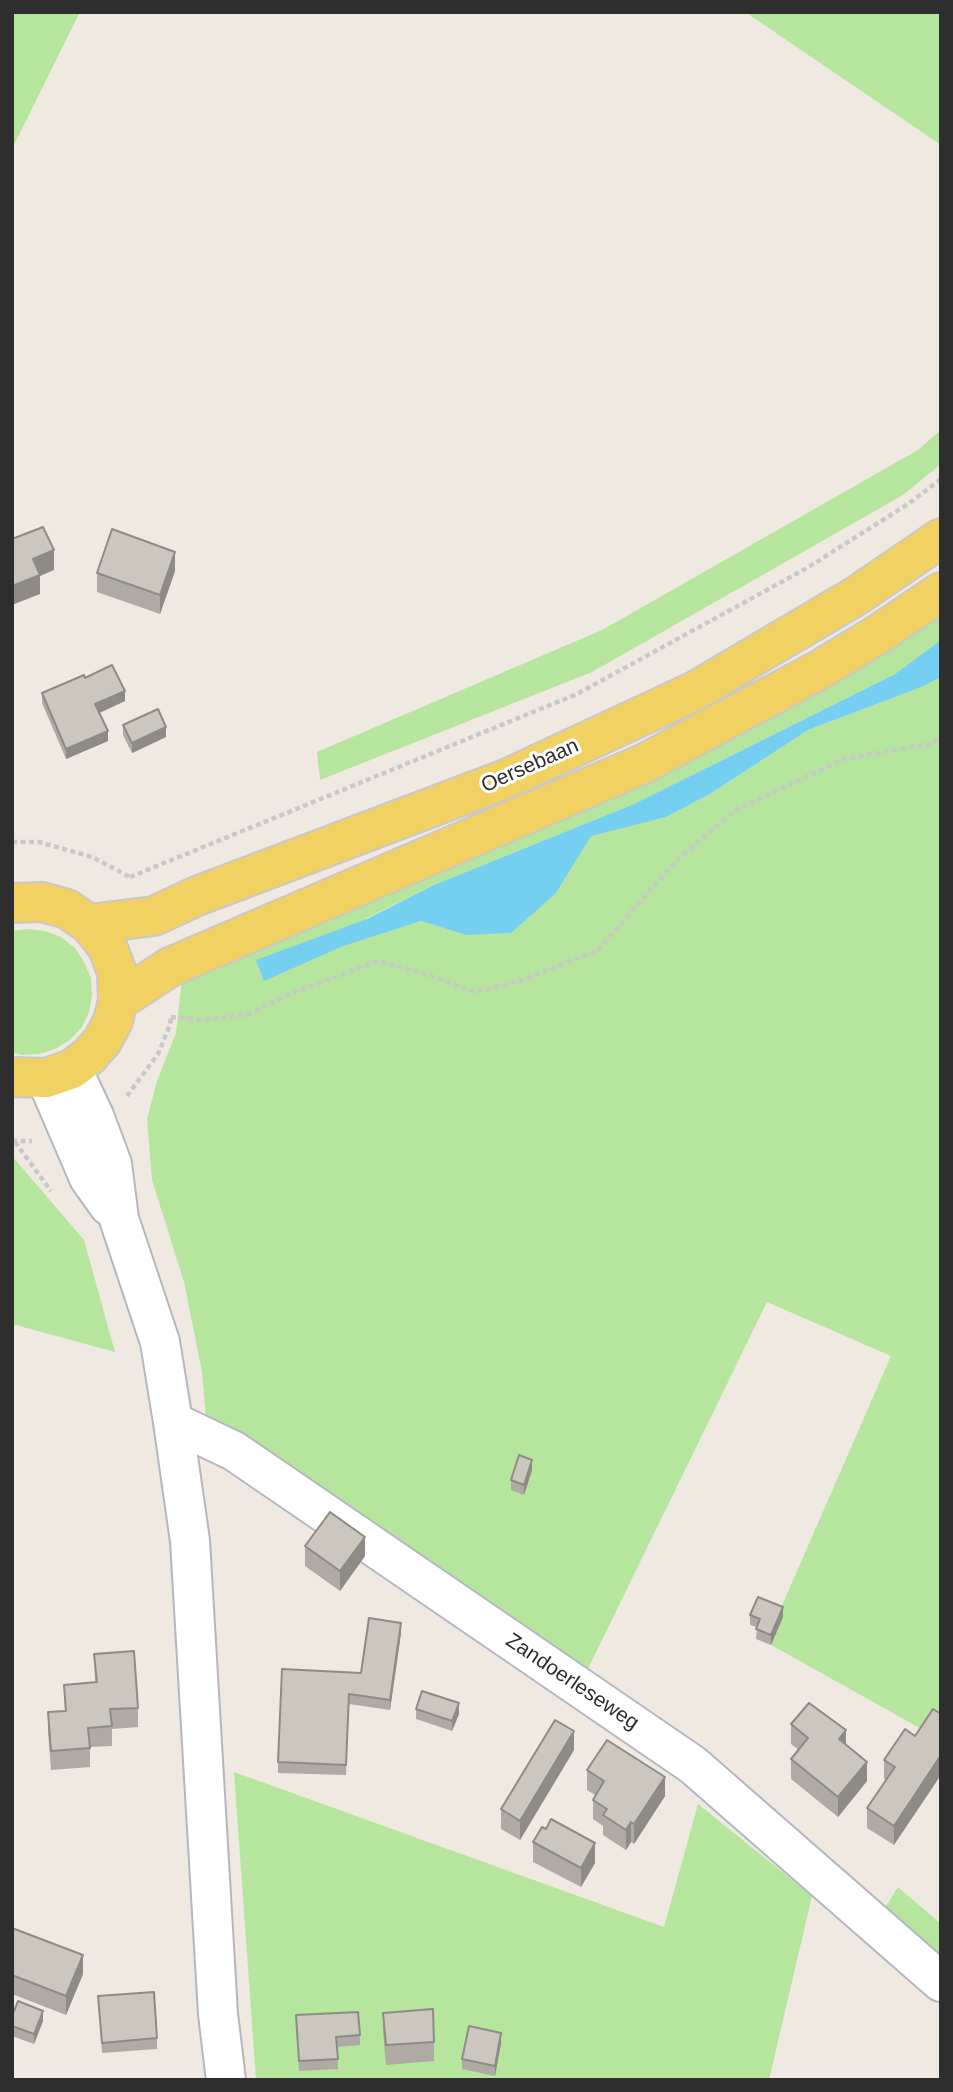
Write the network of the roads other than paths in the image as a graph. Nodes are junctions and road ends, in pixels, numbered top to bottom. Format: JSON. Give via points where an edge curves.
{"nodes":[{"id":1,"x":941,"y":538,"type":"edge"},
{"id":2,"x":941,"y":592,"type":"edge"},
{"id":3,"x":14,"y":900,"type":"edge"},
{"id":4,"x":89,"y":924,"type":"junction"},
{"id":5,"x":118,"y":1000,"type":"junction"},
{"id":6,"x":43,"y":1074,"type":"edge"},
{"id":7,"x":173,"y":1422,"type":"junction"},
{"id":8,"x":941,"y":1982,"type":"edge"},
{"id":9,"x":226,"y":2080,"type":"edge"}],
"edges":[{"from":1,"to":4,"type":"main road","name":"Oersebaan","via":[[856,596],[695,691],[506,779],[154,916]]},
{"from":2,"to":5,"type":"main road","name":"Oersebaan","via":[[821,669],[643,764],[170,967]]},
{"from":3,"to":4,"type":"main road","via":[[67,909]]},
{"from":4,"to":5,"type":"main road","via":[[107,946],[117,972]]},
{"from":5,"to":6,"type":"main road","via":[[113,1021],[89,1056]]},
{"from":6,"to":7,"type":"street","via":[[89,1178],[119,1219],[160,1342]]},
{"from":7,"to":8,"type":"street","name":"Zandoerleseweg","via":[[234,1451],[693,1765]]},
{"from":7,"to":9,"type":"street","via":[[190,1541],[218,2014]]}]}
